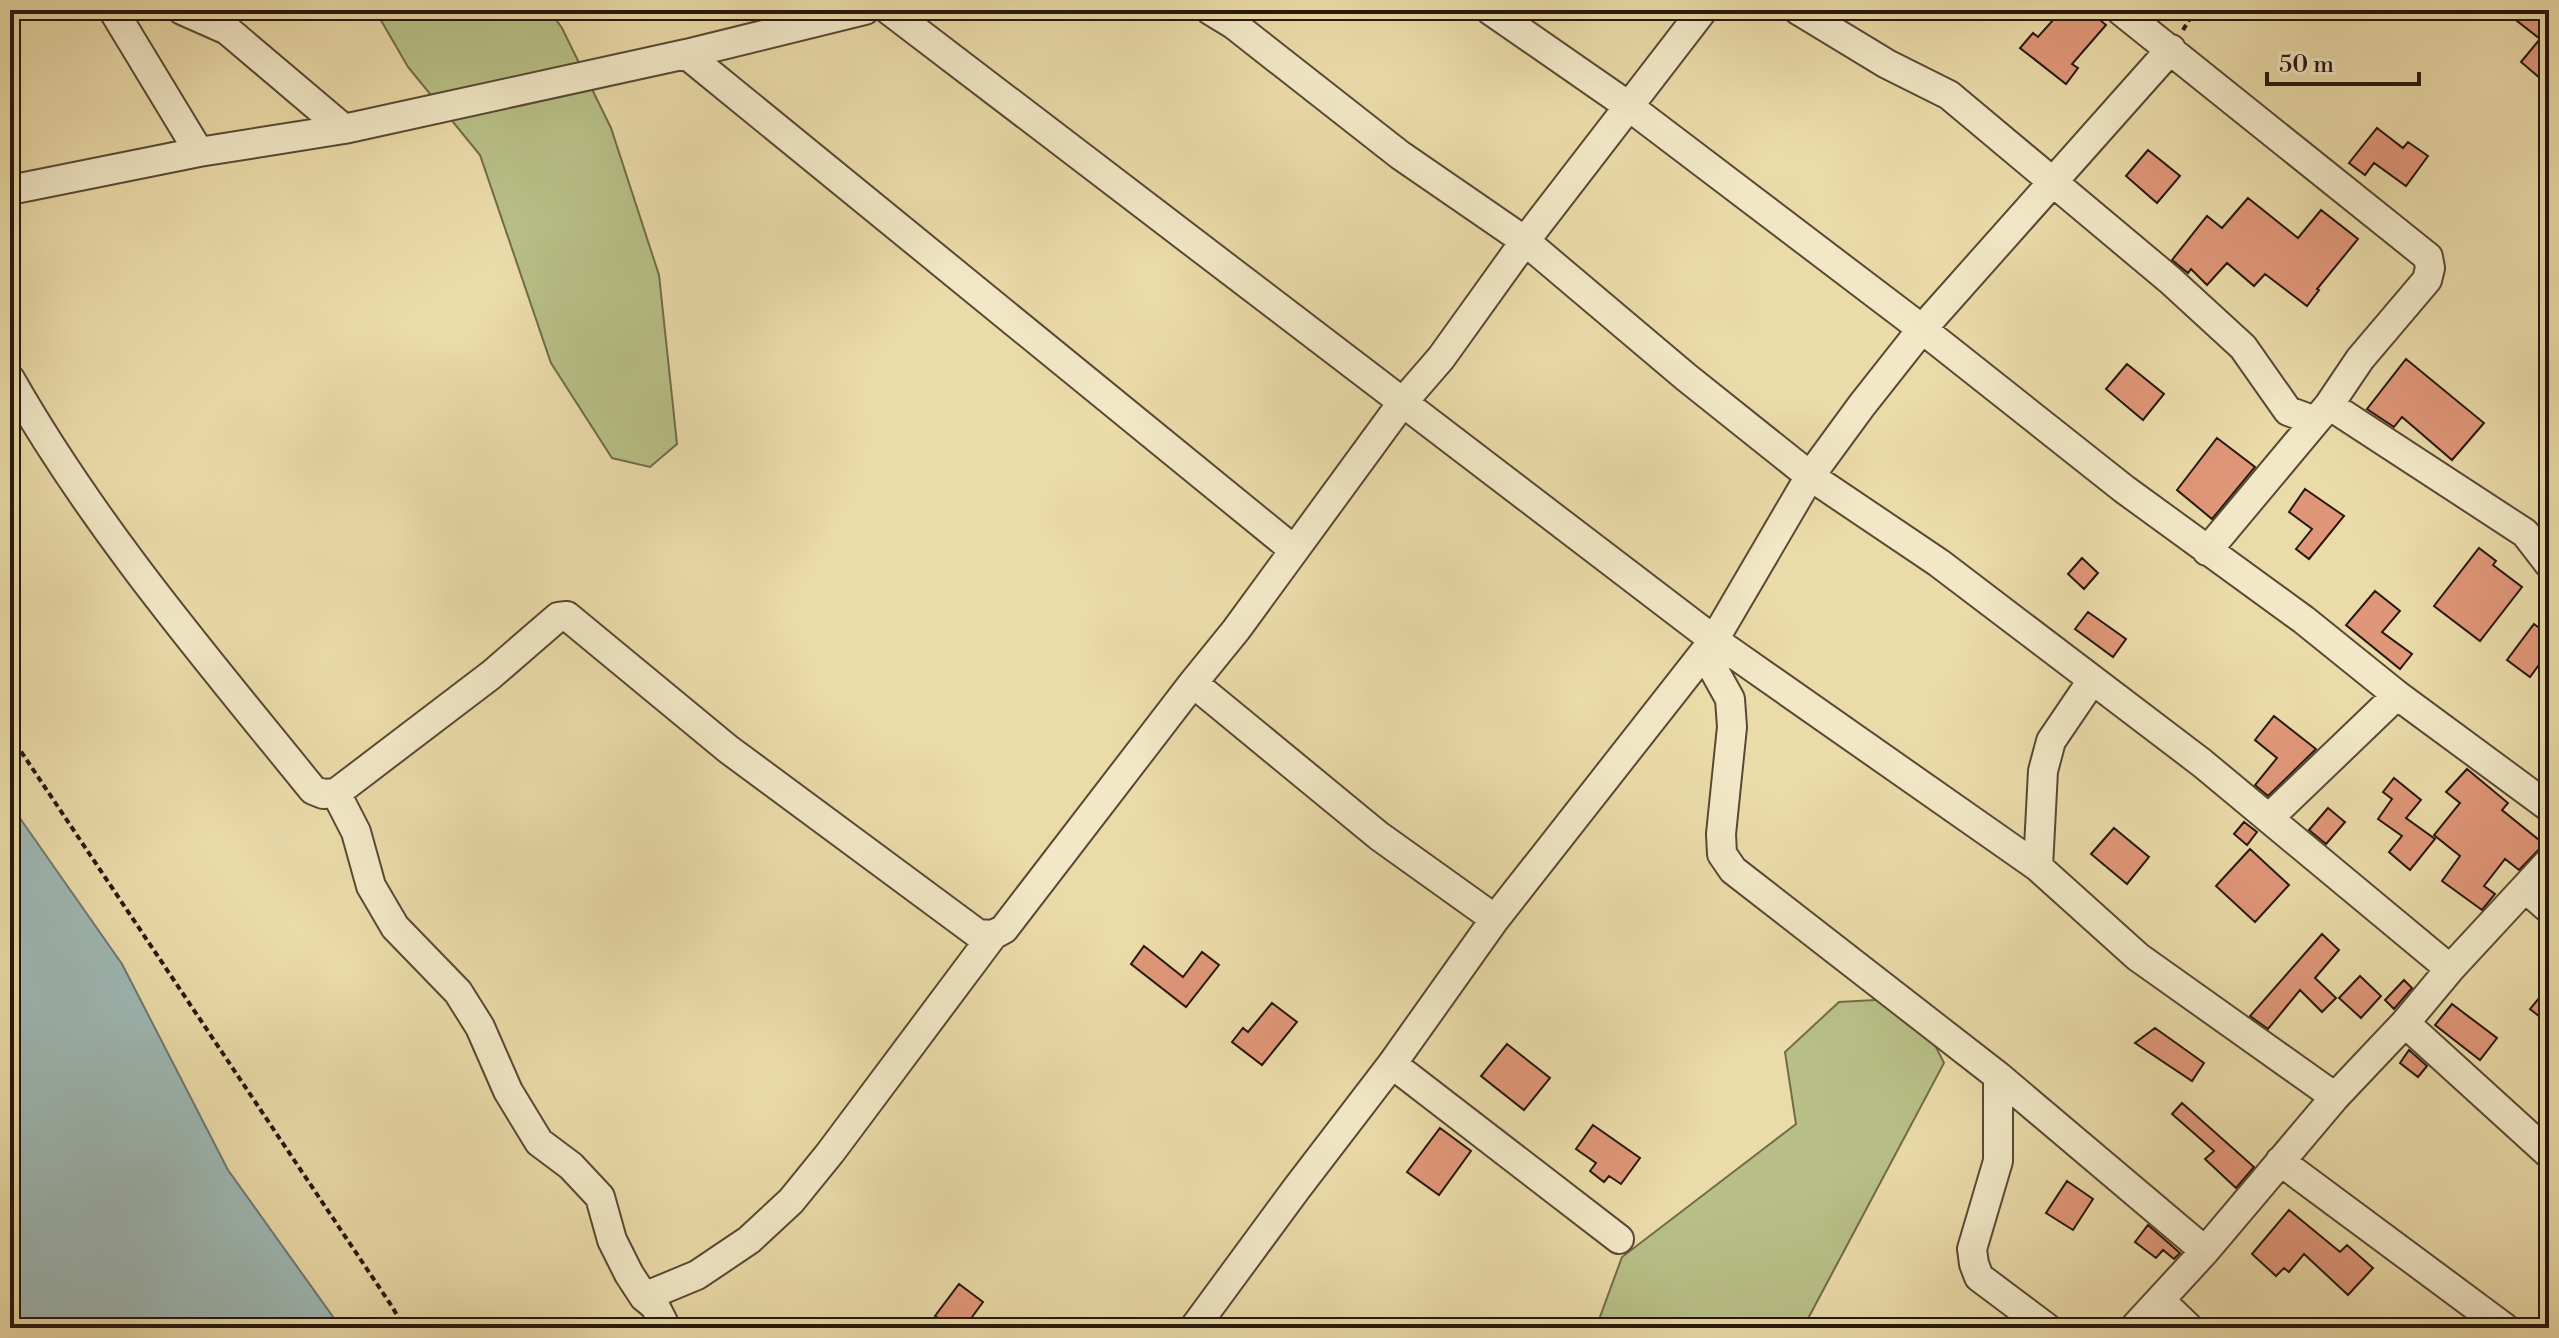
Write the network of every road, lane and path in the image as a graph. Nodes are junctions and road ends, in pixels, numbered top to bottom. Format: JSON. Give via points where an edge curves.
{"nodes":[{"id":1,"x":113,"y":10,"type":"edge"},
{"id":2,"x":182,"y":10,"type":"edge"},
{"id":3,"x":865,"y":10,"type":"edge"},
{"id":4,"x":889,"y":10,"type":"edge"},
{"id":5,"x":1210,"y":10,"type":"edge"},
{"id":6,"x":1490,"y":10,"type":"edge"},
{"id":7,"x":1703,"y":10,"type":"edge"},
{"id":8,"x":1798,"y":10,"type":"edge"},
{"id":9,"x":2120,"y":10,"type":"edge"},
{"id":10,"x":218,"y":20,"type":"edge"},
{"id":11,"x":2171,"y":49,"type":"junction"},
{"id":12,"x":686,"y":54,"type":"junction"},
{"id":13,"x":1627,"y":105,"type":"junction"},
{"id":14,"x":344,"y":129,"type":"junction"},
{"id":15,"x":199,"y":152,"type":"junction"},
{"id":16,"x":2052,"y":181,"type":"junction"},
{"id":17,"x":10,"y":190,"type":"edge"},
{"id":18,"x":1525,"y":241,"type":"junction"},
{"id":19,"x":1922,"y":329,"type":"junction"},
{"id":20,"x":10,"y":379,"type":"edge"},
{"id":21,"x":1402,"y":403,"type":"junction"},
{"id":22,"x":2322,"y":413,"type":"junction"},
{"id":23,"x":1810,"y":476,"type":"junction"},
{"id":24,"x":1294,"y":550,"type":"junction"},
{"id":25,"x":2207,"y":551,"type":"junction"},
{"id":26,"x":2549,"y":564,"type":"edge"},
{"id":27,"x":1709,"y":647,"type":"junction"},
{"id":28,"x":2091,"y":682,"type":"junction"},
{"id":29,"x":1193,"y":683,"type":"junction"},
{"id":30,"x":2397,"y":695,"type":"junction"},
{"id":31,"x":10,"y":735,"type":"edge"},
{"id":32,"x":336,"y":793,"type":"junction"},
{"id":33,"x":2549,"y":807,"type":"edge"},
{"id":34,"x":2269,"y":818,"type":"junction"},
{"id":35,"x":2549,"y":862,"type":"edge"},
{"id":36,"x":2038,"y":867,"type":"junction"},
{"id":37,"x":2525,"y":888,"type":"junction"},
{"id":38,"x":2549,"y":909,"type":"edge"},
{"id":39,"x":1495,"y":919,"type":"junction"},
{"id":40,"x":993,"y":935,"type":"junction"},
{"id":41,"x":2450,"y":969,"type":"junction"},
{"id":42,"x":2405,"y":1023,"type":"junction"},
{"id":43,"x":1392,"y":1064,"type":"junction"},
{"id":44,"x":1998,"y":1076,"type":"junction"},
{"id":45,"x":2335,"y":1097,"type":"junction"},
{"id":46,"x":2549,"y":1154,"type":"edge"},
{"id":47,"x":2280,"y":1161,"type":"junction"},
{"id":48,"x":1619,"y":1239,"type":"dead end"},
{"id":49,"x":2205,"y":1251,"type":"junction"},
{"id":50,"x":644,"y":1297,"type":"junction"},
{"id":51,"x":2161,"y":1301,"type":"junction"},
{"id":52,"x":404,"y":1328,"type":"edge"},
{"id":53,"x":666,"y":1328,"type":"edge"},
{"id":54,"x":1194,"y":1328,"type":"edge"},
{"id":55,"x":2047,"y":1328,"type":"edge"},
{"id":56,"x":2134,"y":1328,"type":"edge"},
{"id":57,"x":2189,"y":1328,"type":"edge"},
{"id":58,"x":2505,"y":1328,"type":"edge"}],
"edges":[{"from":1,"to":15,"type":"street"},
{"from":2,"to":10,"type":"street"},
{"from":3,"to":12,"type":"street"},
{"from":4,"to":21,"type":"street"},
{"from":5,"to":18,"type":"street","via":[[1400,155]]},
{"from":6,"to":13,"type":"street"},
{"from":7,"to":13,"type":"street"},
{"from":8,"to":16,"type":"street","via":[[1949,95]]},
{"from":9,"to":11,"type":"street"},
{"from":10,"to":14,"type":"street"},
{"from":11,"to":16,"type":"street"},
{"from":11,"to":22,"type":"street","via":[[2428,257],[2427,280]]},
{"from":12,"to":14,"type":"street"},
{"from":12,"to":24,"type":"street"},
{"from":13,"to":18,"type":"street"},
{"from":13,"to":19,"type":"street"},
{"from":14,"to":15,"type":"street"},
{"from":15,"to":17,"type":"street"},
{"from":16,"to":19,"type":"street"},
{"from":16,"to":22,"type":"street","via":[[2243,347],[2288,411]]},
{"from":18,"to":21,"type":"street"},
{"from":18,"to":23,"type":"street"},
{"from":19,"to":23,"type":"street"},
{"from":19,"to":25,"type":"street"},
{"from":20,"to":32,"type":"street","via":[[74,482],[188,636],[313,790]]},
{"from":21,"to":24,"type":"street"},
{"from":21,"to":27,"type":"street"},
{"from":22,"to":25,"type":"street"},
{"from":22,"to":26,"type":"street","via":[[2525,533]]},
{"from":23,"to":27,"type":"street"},
{"from":23,"to":28,"type":"street","via":[[1939,563]]},
{"from":24,"to":29,"type":"street"},
{"from":25,"to":30,"type":"street"},
{"from":27,"to":36,"type":"street"},
{"from":27,"to":39,"type":"street"},
{"from":27,"to":44,"type":"street","via":[[1730,699],[1732,727],[1722,854],[1733,870]]},
{"from":28,"to":34,"type":"street"},
{"from":28,"to":36,"type":"street","via":[[2051,741],[2043,771]]},
{"from":29,"to":39,"type":"street","via":[[1379,836]]},
{"from":29,"to":40,"type":"street","via":[[1004,929]]},
{"from":30,"to":33,"type":"street"},
{"from":30,"to":34,"type":"street"},
{"from":31,"to":52,"type":"path"},
{"from":32,"to":40,"type":"street","via":[[558,617],[567,616],[728,749],[978,934]]},
{"from":32,"to":50,"type":"street","via":[[356,832],[371,886],[395,927],[458,992],[539,1142],[600,1197],[612,1240]]},
{"from":34,"to":41,"type":"street"},
{"from":35,"to":37,"type":"street"},
{"from":36,"to":45,"type":"street","via":[[2138,957]]},
{"from":37,"to":38,"type":"street"},
{"from":37,"to":41,"type":"street"},
{"from":39,"to":43,"type":"street"},
{"from":40,"to":50,"type":"street","via":[[791,1201],[749,1240],[697,1275]]},
{"from":41,"to":42,"type":"street"},
{"from":42,"to":45,"type":"street"},
{"from":42,"to":46,"type":"street"},
{"from":43,"to":48,"type":"street"},
{"from":43,"to":54,"type":"street"},
{"from":44,"to":49,"type":"street"},
{"from":44,"to":55,"type":"street","via":[[1998,1161],[1972,1249],[1974,1264],[1979,1277]]},
{"from":45,"to":47,"type":"street"},
{"from":47,"to":49,"type":"street"},
{"from":47,"to":58,"type":"street"},
{"from":49,"to":51,"type":"street"},
{"from":50,"to":53,"type":"street"},
{"from":51,"to":56,"type":"street"},
{"from":51,"to":57,"type":"street"}]}
